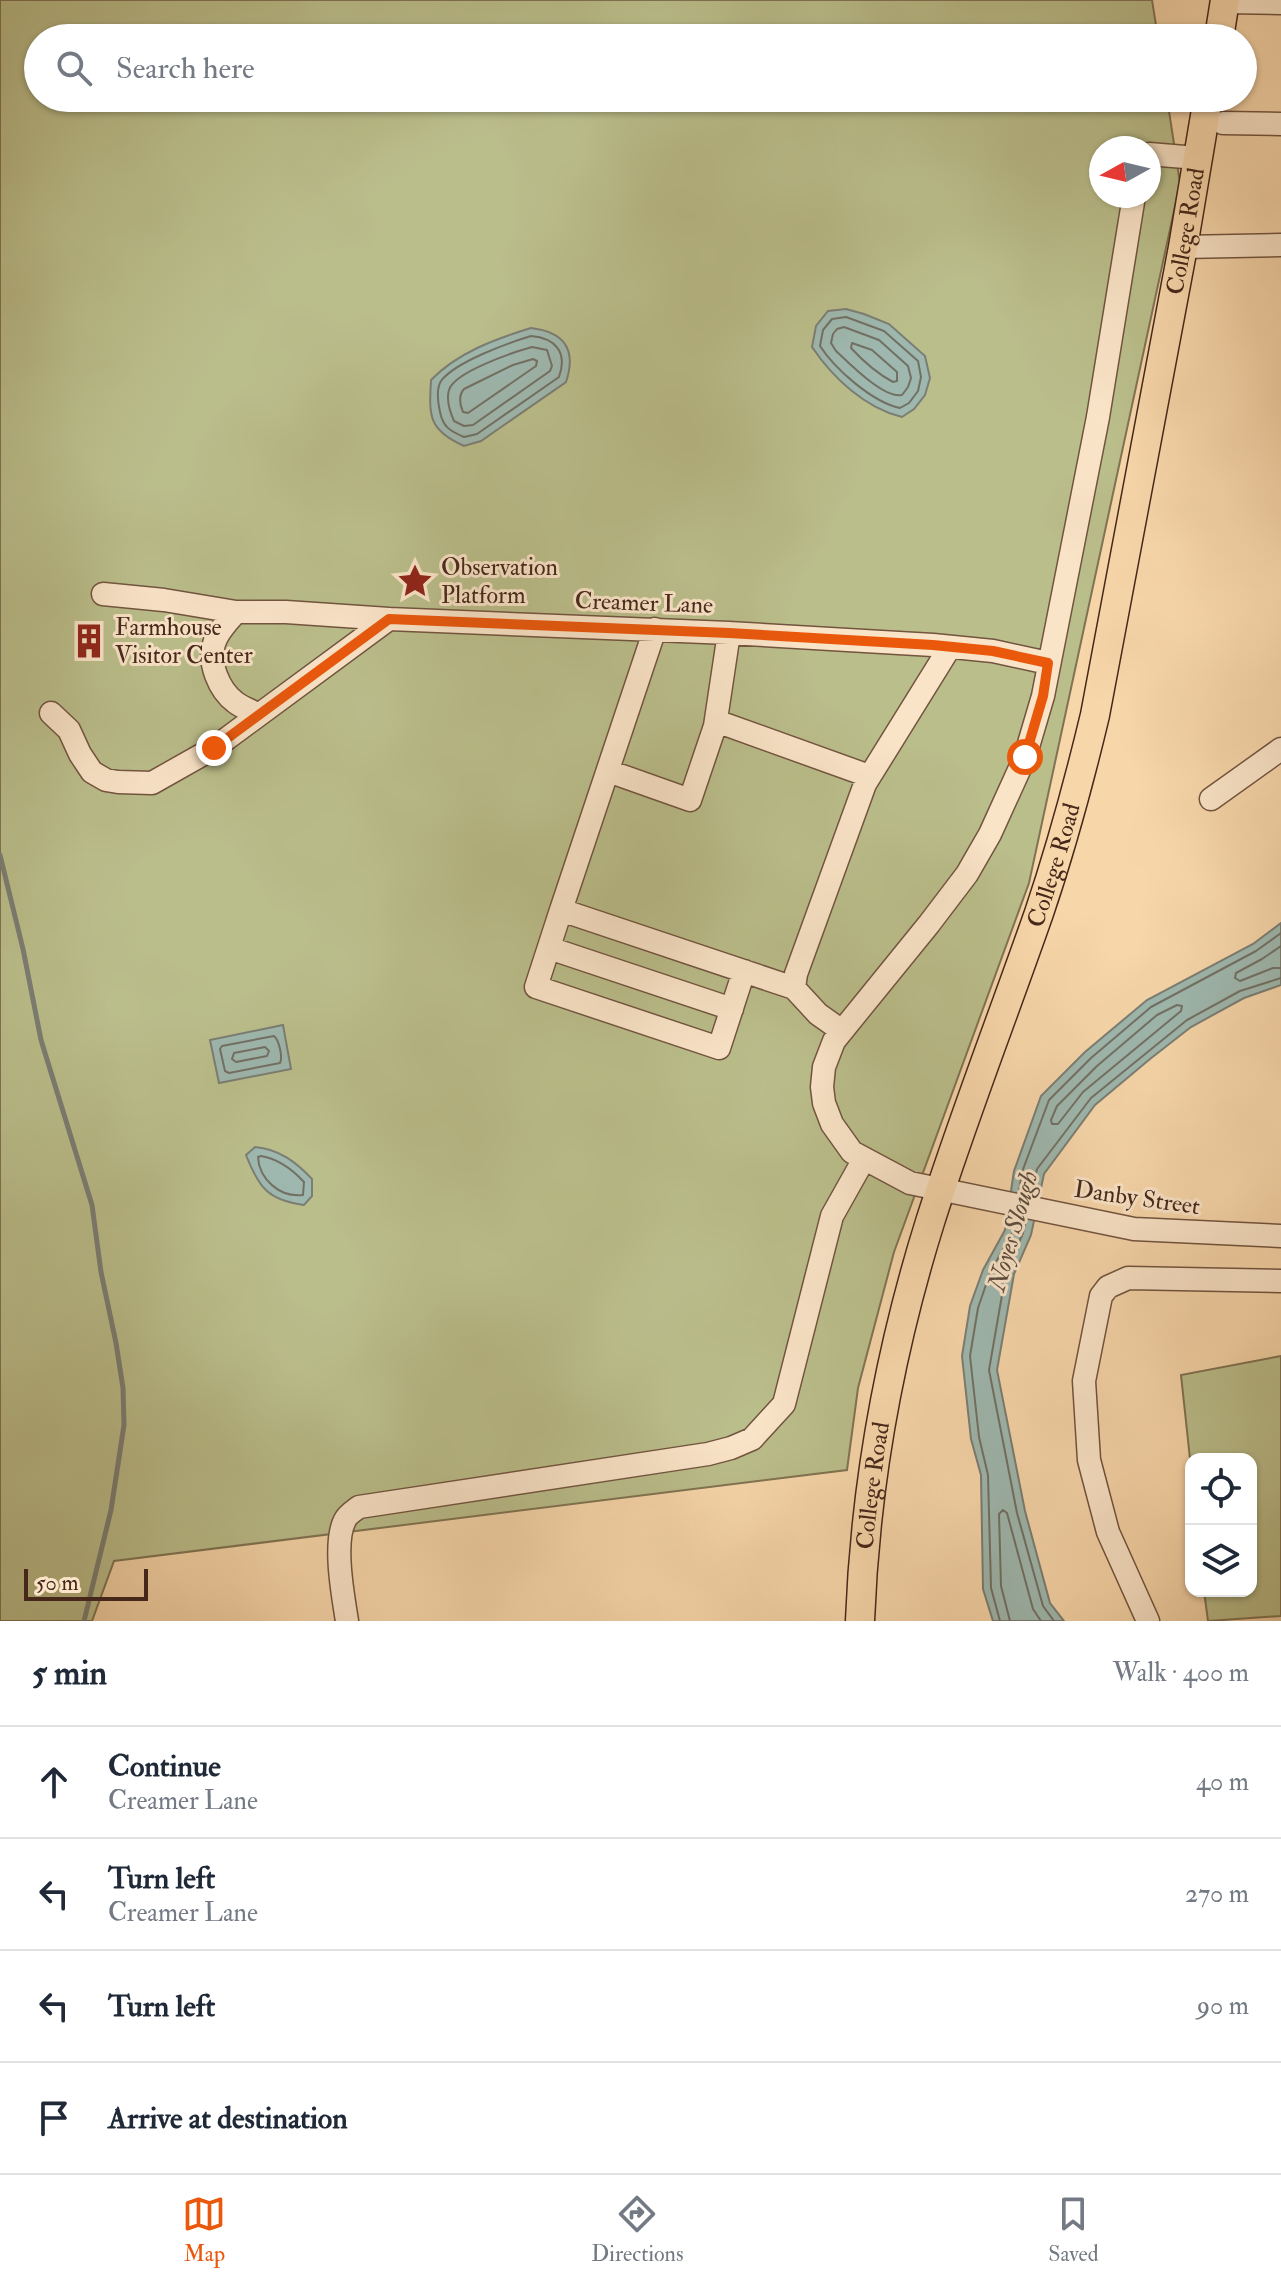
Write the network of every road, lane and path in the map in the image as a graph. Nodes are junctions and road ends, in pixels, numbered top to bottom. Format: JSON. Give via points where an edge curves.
{"nodes":[{"id":1,"x":1225,"y":1,"type":"edge"},
{"id":2,"x":1281,"y":3,"type":"edge"},
{"id":3,"x":1221,"y":24,"type":"edge"},
{"id":4,"x":1205,"y":112,"type":"edge"},
{"id":5,"x":1223,"y":123,"type":"dead end"},
{"id":6,"x":1281,"y":124,"type":"edge"},
{"id":7,"x":1161,"y":155,"type":"edge"},
{"id":8,"x":1197,"y":158,"type":"junction"},
{"id":9,"x":1132,"y":208,"type":"edge"},
{"id":10,"x":1281,"y":245,"type":"edge"},
{"id":11,"x":1183,"y":247,"type":"junction"},
{"id":12,"x":103,"y":594,"type":"dead end"},
{"id":13,"x":236,"y":612,"type":"junction"},
{"id":14,"x":389,"y":619,"type":"junction"},
{"id":15,"x":655,"y":629,"type":"junction"},
{"id":16,"x":729,"y":633,"type":"junction"},
{"id":17,"x":950,"y":647,"type":"junction"},
{"id":18,"x":1048,"y":663,"type":"junction"},
{"id":19,"x":51,"y":713,"type":"dead end"},
{"id":20,"x":257,"y":714,"type":"junction"},
{"id":21,"x":716,"y":721,"type":"junction"},
{"id":22,"x":1281,"y":749,"type":"edge"},
{"id":23,"x":608,"y":771,"type":"junction"},
{"id":24,"x":869,"y":776,"type":"junction"},
{"id":25,"x":1211,"y":799,"type":"dead end"},
{"id":26,"x":561,"y":910,"type":"junction"},
{"id":27,"x":549,"y":948,"type":"junction"},
{"id":28,"x":744,"y":971,"type":"junction"},
{"id":29,"x":794,"y":988,"type":"junction"},
{"id":30,"x":732,"y":1009,"type":"junction"},
{"id":31,"x":842,"y":1031,"type":"junction"},
{"id":32,"x":864,"y":1159,"type":"junction"},
{"id":33,"x":941,"y":1190,"type":"junction"},
{"id":34,"x":1281,"y":1236,"type":"edge"},
{"id":35,"x":1281,"y":1281,"type":"edge"},
{"id":36,"x":347,"y":1621,"type":"edge"},
{"id":37,"x":860,"y":1621,"type":"edge"},
{"id":38,"x":1148,"y":1621,"type":"edge"}],
"edges":[{"from":1,"to":2,"type":"street"},
{"from":1,"to":3,"type":"main road"},
{"from":4,"to":8,"type":"main road","name":"College Road"},
{"from":5,"to":6,"type":"street"},
{"from":7,"to":8,"type":"street"},
{"from":8,"to":11,"type":"main road","name":"College Road"},
{"from":9,"to":18,"type":"street","via":[[1098,417]]},
{"from":10,"to":11,"type":"street"},
{"from":11,"to":33,"type":"main road","name":"College Road","via":[[1080,779],[1040,910]]},
{"from":12,"to":13,"type":"street","name":"Creamer Lane"},
{"from":13,"to":14,"type":"street","name":"Creamer Lane"},
{"from":13,"to":20,"type":"street","via":[[214,645],[214,666],[221,686],[235,702]]},
{"from":14,"to":15,"type":"street","name":"Creamer Lane"},
{"from":14,"to":20,"type":"street"},
{"from":15,"to":16,"type":"street","name":"Creamer Lane"},
{"from":15,"to":23,"type":"street"},
{"from":16,"to":17,"type":"street","name":"Creamer Lane"},
{"from":16,"to":21,"type":"street"},
{"from":17,"to":18,"type":"street","name":"Creamer Lane"},
{"from":17,"to":24,"type":"street"},
{"from":18,"to":31,"type":"street","via":[[1025,757],[990,834],[967,874]]},
{"from":19,"to":20,"type":"street","via":[[69,730],[92,772],[106,780],[152,783],[214,748]]},
{"from":21,"to":23,"type":"street","via":[[690,800]]},
{"from":21,"to":24,"type":"street"},
{"from":22,"to":25,"type":"street"},
{"from":23,"to":26,"type":"street"},
{"from":24,"to":29,"type":"street"},
{"from":26,"to":27,"type":"street"},
{"from":26,"to":28,"type":"street"},
{"from":27,"to":30,"type":"street"},
{"from":27,"to":30,"type":"street","via":[[536,987],[592,1006],[719,1048]]},
{"from":28,"to":29,"type":"street"},
{"from":28,"to":30,"type":"street"},
{"from":29,"to":31,"type":"street"},
{"from":31,"to":32,"type":"street","via":[[824,1067],[824,1103],[839,1137]]},
{"from":32,"to":33,"type":"street","via":[[910,1183]]},
{"from":32,"to":36,"type":"street","via":[[832,1216],[784,1404],[752,1439],[708,1454],[359,1507],[345,1520],[340,1542]]},
{"from":33,"to":34,"type":"street","name":"Danby Street","via":[[1134,1229]]},
{"from":33,"to":37,"type":"main road","name":"College Road","via":[[906,1309],[879,1443]]},
{"from":35,"to":38,"type":"street","via":[[1128,1278],[1101,1296],[1084,1381],[1089,1460],[1108,1532]]}]}
